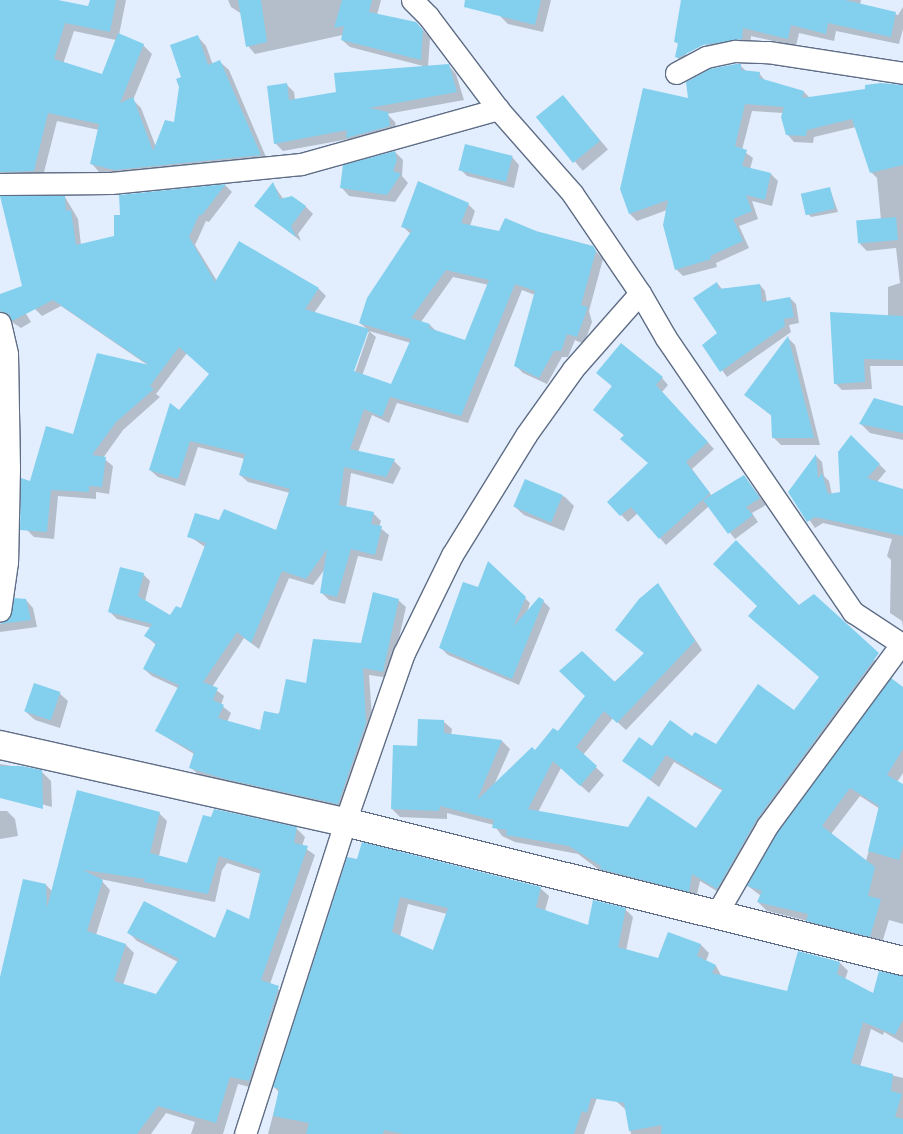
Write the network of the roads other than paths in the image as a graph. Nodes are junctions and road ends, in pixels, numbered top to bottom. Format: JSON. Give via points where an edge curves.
{"nodes":[{"id":1,"x":412,"y":0,"type":"edge"},
{"id":2,"x":676,"y":73,"type":"dead end"},
{"id":3,"x":903,"y":73,"type":"edge"},
{"id":4,"x":498,"y":109,"type":"junction"},
{"id":5,"x":0,"y":184,"type":"edge"},
{"id":6,"x":640,"y":293,"type":"junction"},
{"id":7,"x":0,"y":323,"type":"edge"},
{"id":8,"x":0,"y":611,"type":"edge"},
{"id":9,"x":902,"y":644,"type":"edge"},
{"id":10,"x":0,"y":745,"type":"edge"},
{"id":11,"x":345,"y":822,"type":"junction"},
{"id":12,"x":717,"y":913,"type":"junction"},
{"id":13,"x":903,"y":961,"type":"edge"},
{"id":14,"x":246,"y":1134,"type":"edge"}],
"edges":[{"from":1,"to":4,"type":"street","via":[[428,16]]},
{"from":2,"to":3,"type":"street","via":[[706,57],[735,51],[768,52]]},
{"from":4,"to":5,"type":"street","via":[[301,164],[111,183]]},
{"from":4,"to":6,"type":"street","via":[[572,193]]},
{"from":6,"to":9,"type":"street","via":[[666,338],[853,612]]},
{"from":6,"to":11,"type":"street","via":[[573,369],[526,435],[452,554],[404,653]]},
{"from":7,"to":8,"type":"street","via":[[7,354],[9,468],[7,562]]},
{"from":9,"to":12,"type":"street","via":[[767,826]]},
{"from":10,"to":11,"type":"street"},
{"from":11,"to":12,"type":"street"},
{"from":11,"to":14,"type":"street"},
{"from":12,"to":13,"type":"street"}]}
